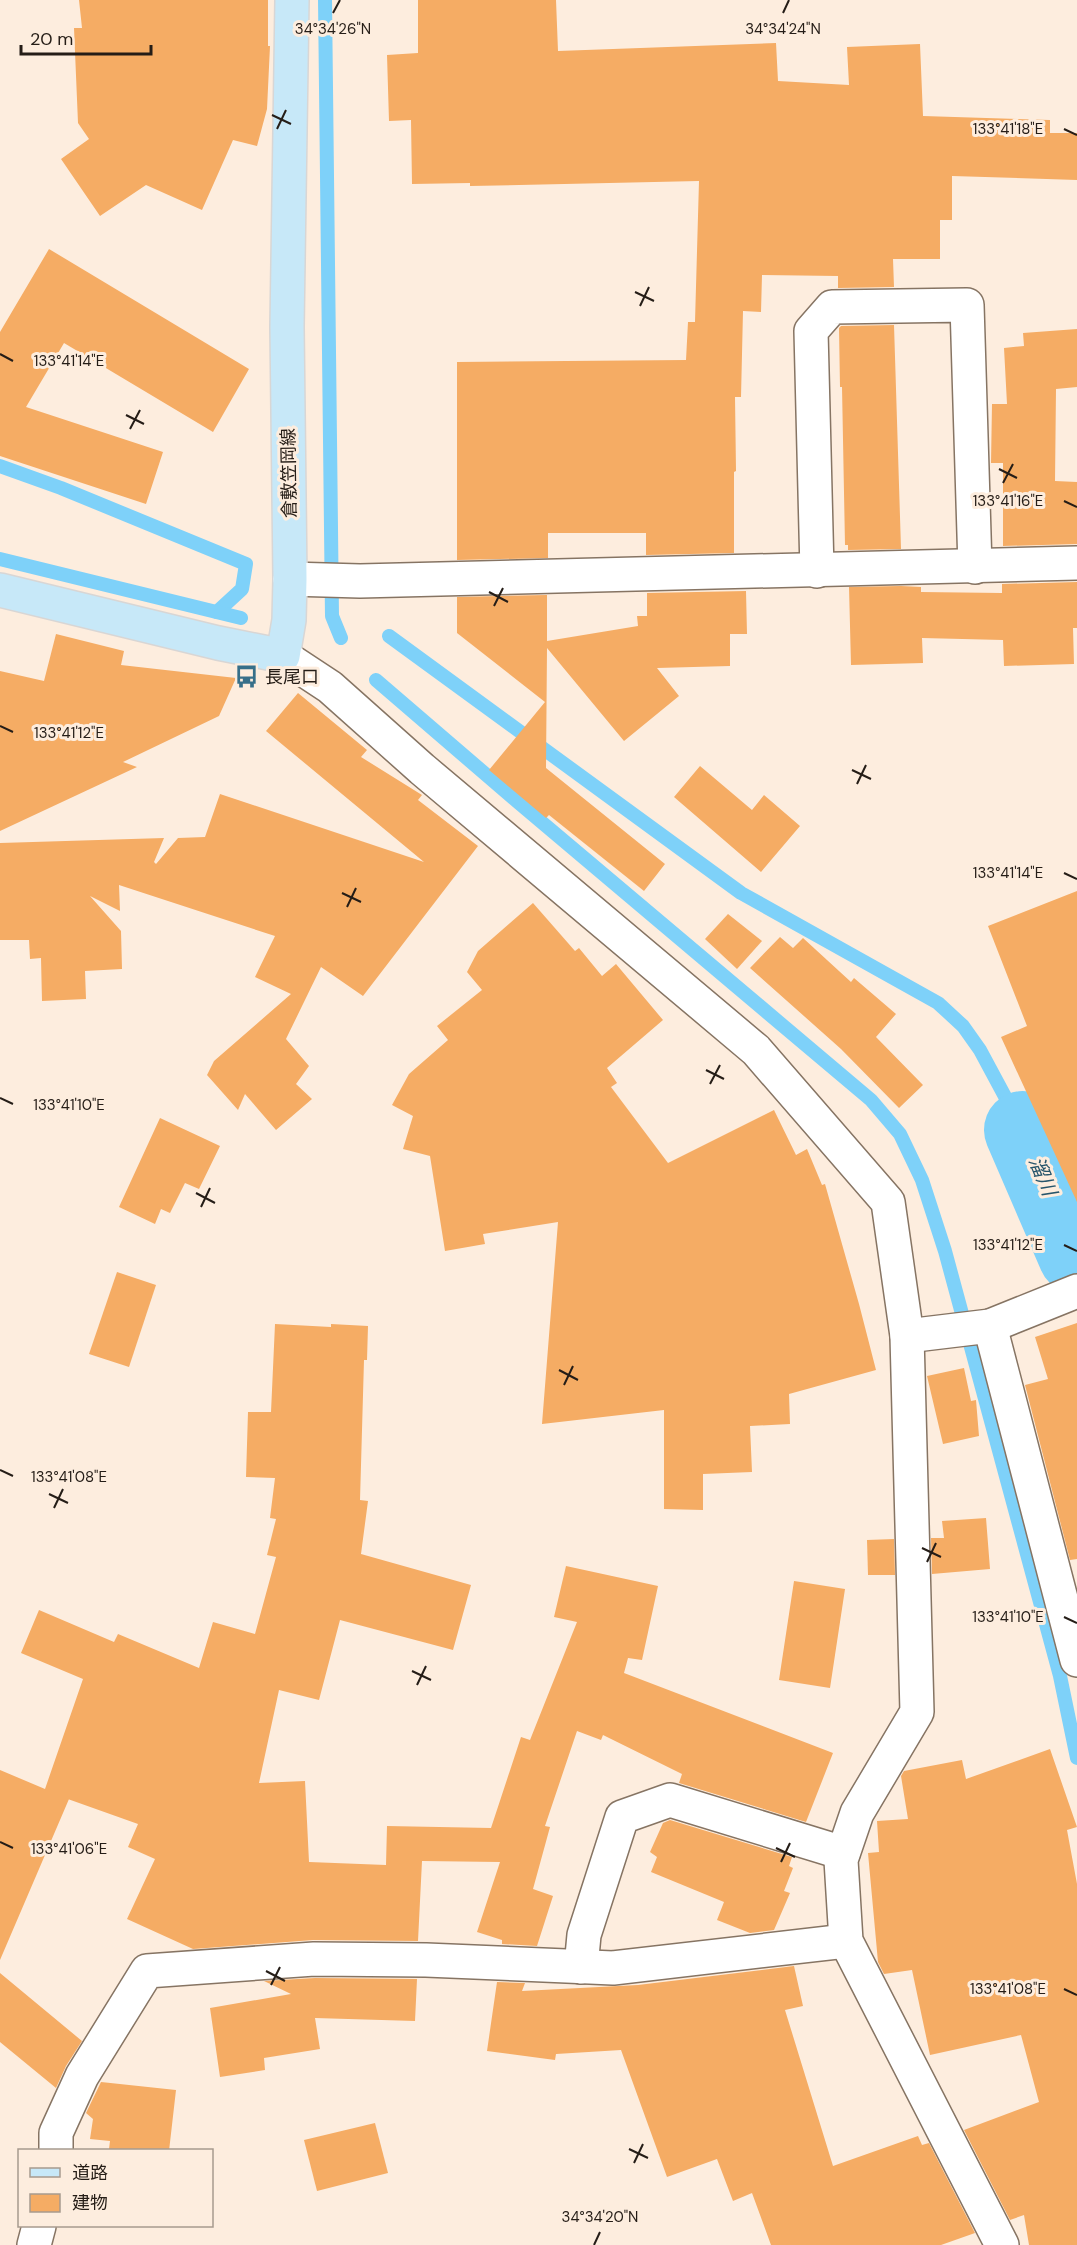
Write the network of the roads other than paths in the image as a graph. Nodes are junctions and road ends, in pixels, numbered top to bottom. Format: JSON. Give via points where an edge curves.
{"nodes":[{"id":1,"x":292,"y":0,"type":"edge"},
{"id":2,"x":1077,"y":563,"type":"edge"},
{"id":3,"x":975,"y":567,"type":"junction"},
{"id":4,"x":817,"y":571,"type":"junction"},
{"id":5,"x":317,"y":580,"type":"junction"},
{"id":6,"x":0,"y":590,"type":"edge"},
{"id":7,"x":283,"y":656,"type":"junction"},
{"id":8,"x":1077,"y":1291,"type":"edge"},
{"id":9,"x":990,"y":1325,"type":"junction"},
{"id":10,"x":922,"y":1334,"type":"junction"},
{"id":11,"x":1076,"y":1650,"type":"edge"},
{"id":12,"x":843,"y":1853,"type":"junction"},
{"id":13,"x":846,"y":1941,"type":"junction"},
{"id":14,"x":581,"y":1967,"type":"junction"},
{"id":15,"x":56,"y":2149,"type":"edge"},
{"id":16,"x":39,"y":2227,"type":"edge"},
{"id":17,"x":33,"y":2245,"type":"edge"},
{"id":18,"x":1002,"y":2245,"type":"edge"}],
"edges":[{"from":1,"to":5,"type":"main road","name":"倉敷笠岡線","via":[[287,327]]},
{"from":2,"to":3,"type":"street"},
{"from":3,"to":4,"type":"street"},
{"from":3,"to":4,"type":"street","via":[[967,305],[832,308],[811,331]]},
{"from":4,"to":5,"type":"street"},
{"from":5,"to":7,"type":"main road","name":"倉敷笠岡線","via":[[289,620]]},
{"from":6,"to":7,"type":"main road"},
{"from":7,"to":10,"type":"street","via":[[330,687],[756,1050],[888,1202]]},
{"from":8,"to":9,"type":"street"},
{"from":9,"to":10,"type":"street"},
{"from":9,"to":11,"type":"street"},
{"from":10,"to":12,"type":"street","via":[[917,1712],[857,1813]]},
{"from":12,"to":13,"type":"street"},
{"from":12,"to":14,"type":"street","via":[[670,1800],[622,1817],[584,1935]]},
{"from":13,"to":14,"type":"street","via":[[613,1968]]},
{"from":13,"to":18,"type":"street"},
{"from":14,"to":15,"type":"street","via":[[314,1959],[147,1971],[82,2076],[56,2133]]},
{"from":16,"to":17,"type":"street"}]}
